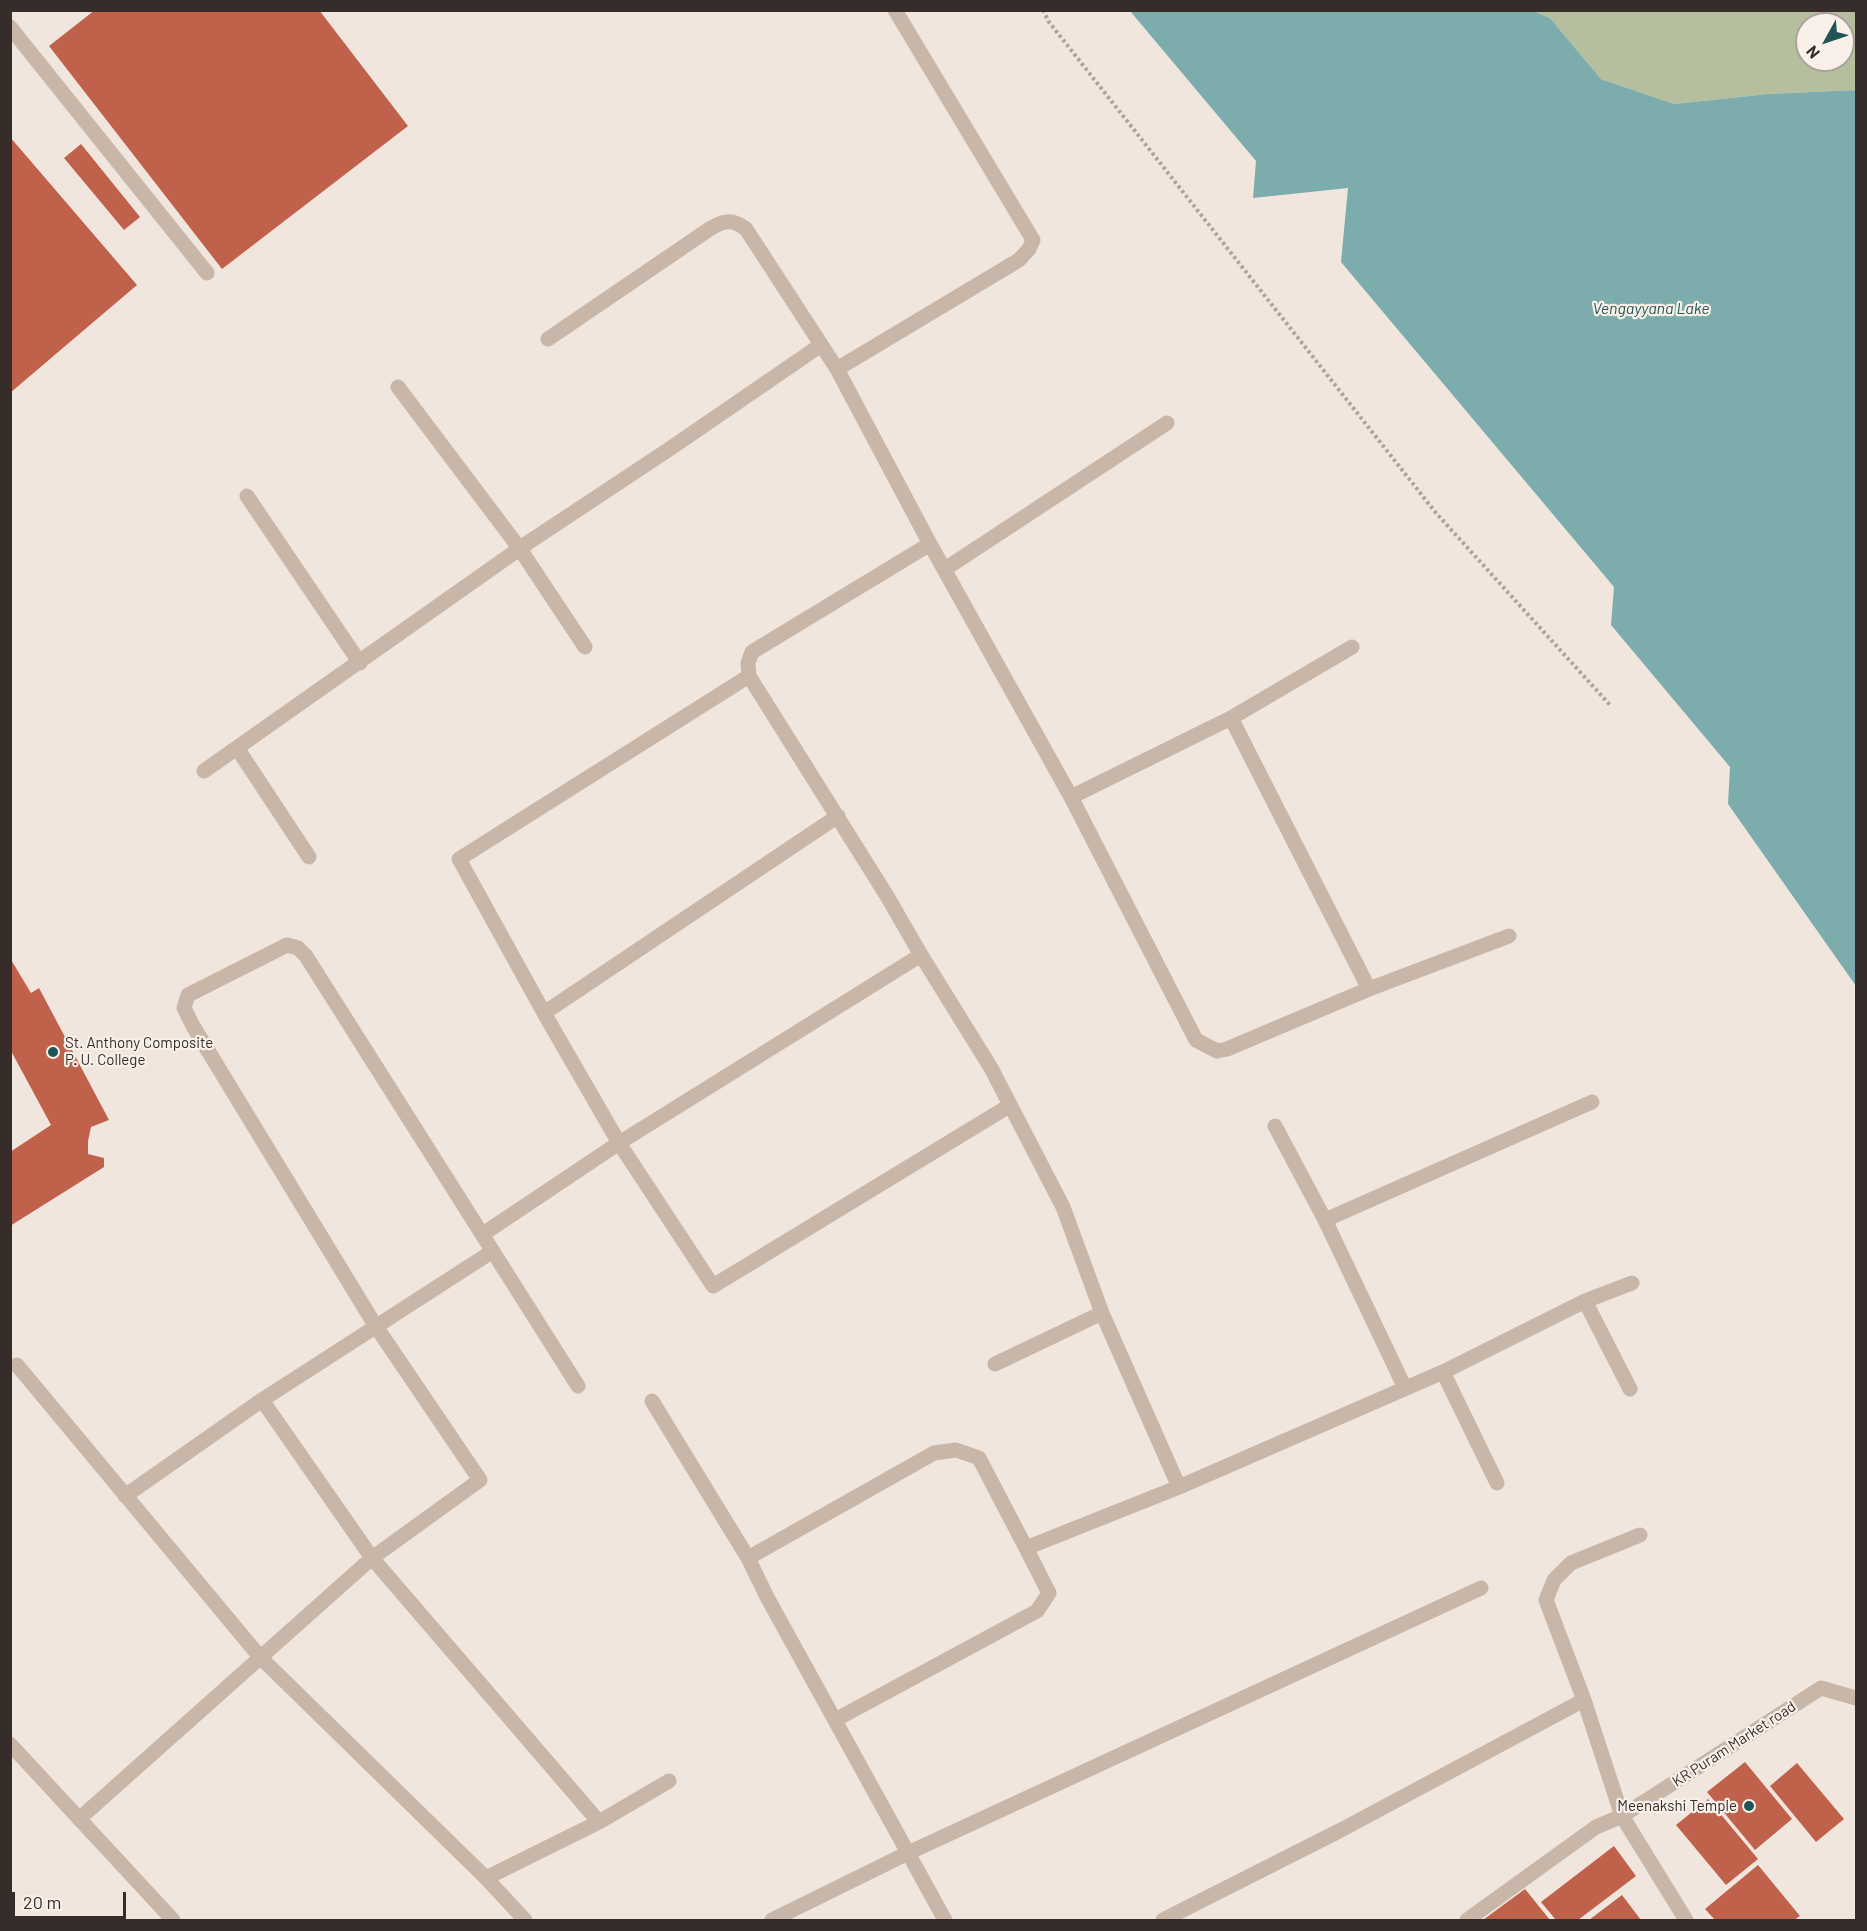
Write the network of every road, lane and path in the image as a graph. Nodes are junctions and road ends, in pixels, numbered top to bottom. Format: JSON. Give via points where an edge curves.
{"nodes":[{"id":1,"x":895,"y":10,"type":"edge"},
{"id":2,"x":1043,"y":10,"type":"edge"},
{"id":3,"x":10,"y":27,"type":"edge"},
{"id":4,"x":207,"y":273,"type":"dead end"},
{"id":5,"x":548,"y":339,"type":"dead end"},
{"id":6,"x":821,"y":345,"type":"junction"},
{"id":7,"x":837,"y":369,"type":"junction"},
{"id":8,"x":398,"y":387,"type":"dead end"},
{"id":9,"x":1167,"y":423,"type":"dead end"},
{"id":10,"x":247,"y":496,"type":"dead end"},
{"id":11,"x":930,"y":544,"type":"junction"},
{"id":12,"x":520,"y":549,"type":"junction"},
{"id":13,"x":945,"y":569,"type":"junction"},
{"id":14,"x":585,"y":647,"type":"dead end"},
{"id":15,"x":1352,"y":647,"type":"dead end"},
{"id":16,"x":360,"y":663,"type":"junction"},
{"id":17,"x":749,"y":676,"type":"junction"},
{"id":18,"x":1610,"y":705,"type":"dead end"},
{"id":19,"x":1231,"y":718,"type":"junction"},
{"id":20,"x":237,"y":748,"type":"junction"},
{"id":21,"x":204,"y":771,"type":"dead end"},
{"id":22,"x":1071,"y":797,"type":"junction"},
{"id":23,"x":838,"y":816,"type":"junction"},
{"id":24,"x":309,"y":857,"type":"dead end"},
{"id":25,"x":1509,"y":936,"type":"dead end"},
{"id":26,"x":921,"y":956,"type":"junction"},
{"id":27,"x":1369,"y":989,"type":"junction"},
{"id":28,"x":544,"y":1013,"type":"junction"},
{"id":29,"x":1592,"y":1102,"type":"dead end"},
{"id":30,"x":1009,"y":1106,"type":"junction"},
{"id":31,"x":1275,"y":1126,"type":"dead end"},
{"id":32,"x":619,"y":1143,"type":"junction"},
{"id":33,"x":1325,"y":1220,"type":"junction"},
{"id":34,"x":483,"y":1234,"type":"junction"},
{"id":35,"x":493,"y":1251,"type":"junction"},
{"id":36,"x":1632,"y":1283,"type":"dead end"},
{"id":37,"x":1585,"y":1301,"type":"junction"},
{"id":38,"x":1102,"y":1313,"type":"junction"},
{"id":39,"x":375,"y":1325,"type":"junction"},
{"id":40,"x":995,"y":1364,"type":"dead end"},
{"id":41,"x":17,"y":1365,"type":"dead end"},
{"id":42,"x":1443,"y":1372,"type":"junction"},
{"id":43,"x":578,"y":1386,"type":"dead end"},
{"id":44,"x":1405,"y":1388,"type":"junction"},
{"id":45,"x":1630,"y":1389,"type":"dead end"},
{"id":46,"x":262,"y":1400,"type":"junction"},
{"id":47,"x":652,"y":1401,"type":"dead end"},
{"id":48,"x":1497,"y":1483,"type":"dead end"},
{"id":49,"x":1179,"y":1487,"type":"junction"},
{"id":50,"x":125,"y":1496,"type":"junction"},
{"id":51,"x":1640,"y":1534,"type":"dead end"},
{"id":52,"x":1026,"y":1548,"type":"junction"},
{"id":53,"x":372,"y":1558,"type":"junction"},
{"id":54,"x":748,"y":1558,"type":"junction"},
{"id":55,"x":1481,"y":1588,"type":"dead end"},
{"id":56,"x":260,"y":1657,"type":"junction"},
{"id":57,"x":1857,"y":1698,"type":"edge"},
{"id":58,"x":1584,"y":1700,"type":"junction"},
{"id":59,"x":835,"y":1720,"type":"junction"},
{"id":60,"x":10,"y":1744,"type":"edge"},
{"id":61,"x":669,"y":1781,"type":"dead end"},
{"id":62,"x":1622,"y":1816,"type":"junction"},
{"id":63,"x":79,"y":1819,"type":"junction"},
{"id":64,"x":599,"y":1822,"type":"junction"},
{"id":65,"x":908,"y":1853,"type":"junction"},
{"id":66,"x":486,"y":1878,"type":"junction"},
{"id":67,"x":173,"y":1920,"type":"edge"},
{"id":68,"x":525,"y":1920,"type":"edge"},
{"id":69,"x":772,"y":1920,"type":"edge"},
{"id":70,"x":945,"y":1920,"type":"edge"},
{"id":71,"x":1163,"y":1920,"type":"edge"},
{"id":72,"x":1467,"y":1920,"type":"edge"},
{"id":73,"x":1686,"y":1920,"type":"edge"}],
"edges":[{"from":1,"to":7,"type":"street","via":[[1034,240],[1019,260]]},
{"from":2,"to":18,"type":"path","via":[[1436,513]]},
{"from":3,"to":4,"type":"street"},
{"from":5,"to":6,"type":"street","via":[[711,228],[724,221],[736,221],[746,229]]},
{"from":6,"to":7,"type":"street"},
{"from":6,"to":12,"type":"street"},
{"from":7,"to":11,"type":"street"},
{"from":8,"to":12,"type":"street"},
{"from":9,"to":13,"type":"street"},
{"from":10,"to":16,"type":"street"},
{"from":11,"to":13,"type":"street"},
{"from":11,"to":17,"type":"street","via":[[752,652]]},
{"from":12,"to":14,"type":"street"},
{"from":12,"to":16,"type":"street"},
{"from":13,"to":22,"type":"street"},
{"from":15,"to":19,"type":"street"},
{"from":16,"to":20,"type":"street"},
{"from":17,"to":23,"type":"street"},
{"from":17,"to":28,"type":"street","via":[[459,859]]},
{"from":19,"to":22,"type":"street"},
{"from":19,"to":27,"type":"street"},
{"from":20,"to":21,"type":"street"},
{"from":20,"to":24,"type":"street"},
{"from":22,"to":27,"type":"street","via":[[1196,1040],[1205,1046],[1217,1051],[1238,1046]]},
{"from":23,"to":26,"type":"street"},
{"from":23,"to":28,"type":"street"},
{"from":25,"to":27,"type":"street"},
{"from":26,"to":30,"type":"street","via":[[991,1068]]},
{"from":26,"to":32,"type":"street"},
{"from":28,"to":32,"type":"street"},
{"from":29,"to":33,"type":"street"},
{"from":30,"to":32,"type":"street","via":[[713,1286]]},
{"from":30,"to":38,"type":"street","via":[[1063,1207]]},
{"from":31,"to":33,"type":"street"},
{"from":32,"to":34,"type":"street"},
{"from":33,"to":44,"type":"street"},
{"from":34,"to":35,"type":"street"},
{"from":34,"to":39,"type":"street","via":[[298,948],[287,945],[188,995],[184,1008],[193,1026]]},
{"from":35,"to":39,"type":"street"},
{"from":35,"to":43,"type":"street"},
{"from":36,"to":37,"type":"street"},
{"from":37,"to":42,"type":"street"},
{"from":37,"to":45,"type":"street"},
{"from":38,"to":40,"type":"street"},
{"from":38,"to":49,"type":"street"},
{"from":39,"to":46,"type":"street"},
{"from":39,"to":53,"type":"street","via":[[480,1480]]},
{"from":41,"to":50,"type":"street"},
{"from":42,"to":44,"type":"street"},
{"from":42,"to":48,"type":"street"},
{"from":44,"to":49,"type":"street"},
{"from":46,"to":50,"type":"street"},
{"from":46,"to":53,"type":"street"},
{"from":47,"to":54,"type":"street"},
{"from":49,"to":52,"type":"street"},
{"from":50,"to":56,"type":"street"},
{"from":51,"to":58,"type":"street","via":[[1571,1563],[1554,1580],[1546,1600]]},
{"from":52,"to":54,"type":"street","via":[[979,1458],[956,1450],[934,1453]]},
{"from":52,"to":59,"type":"street","via":[[1049,1593],[1037,1611]]},
{"from":53,"to":56,"type":"street"},
{"from":53,"to":64,"type":"street"},
{"from":54,"to":59,"type":"street"},
{"from":55,"to":65,"type":"street"},
{"from":56,"to":63,"type":"street"},
{"from":56,"to":66,"type":"street"},
{"from":57,"to":62,"type":"street","name":"KR Puram Market road","via":[[1821,1688]]},
{"from":58,"to":62,"type":"street"},
{"from":58,"to":71,"type":"street"},
{"from":59,"to":65,"type":"street"},
{"from":60,"to":63,"type":"street"},
{"from":61,"to":64,"type":"street"},
{"from":62,"to":72,"type":"street","name":"KR Puram Market road","via":[[1596,1827]]},
{"from":62,"to":73,"type":"street"},
{"from":63,"to":67,"type":"street"},
{"from":64,"to":66,"type":"street"},
{"from":65,"to":69,"type":"street"},
{"from":65,"to":70,"type":"street"},
{"from":66,"to":68,"type":"street"}]}
